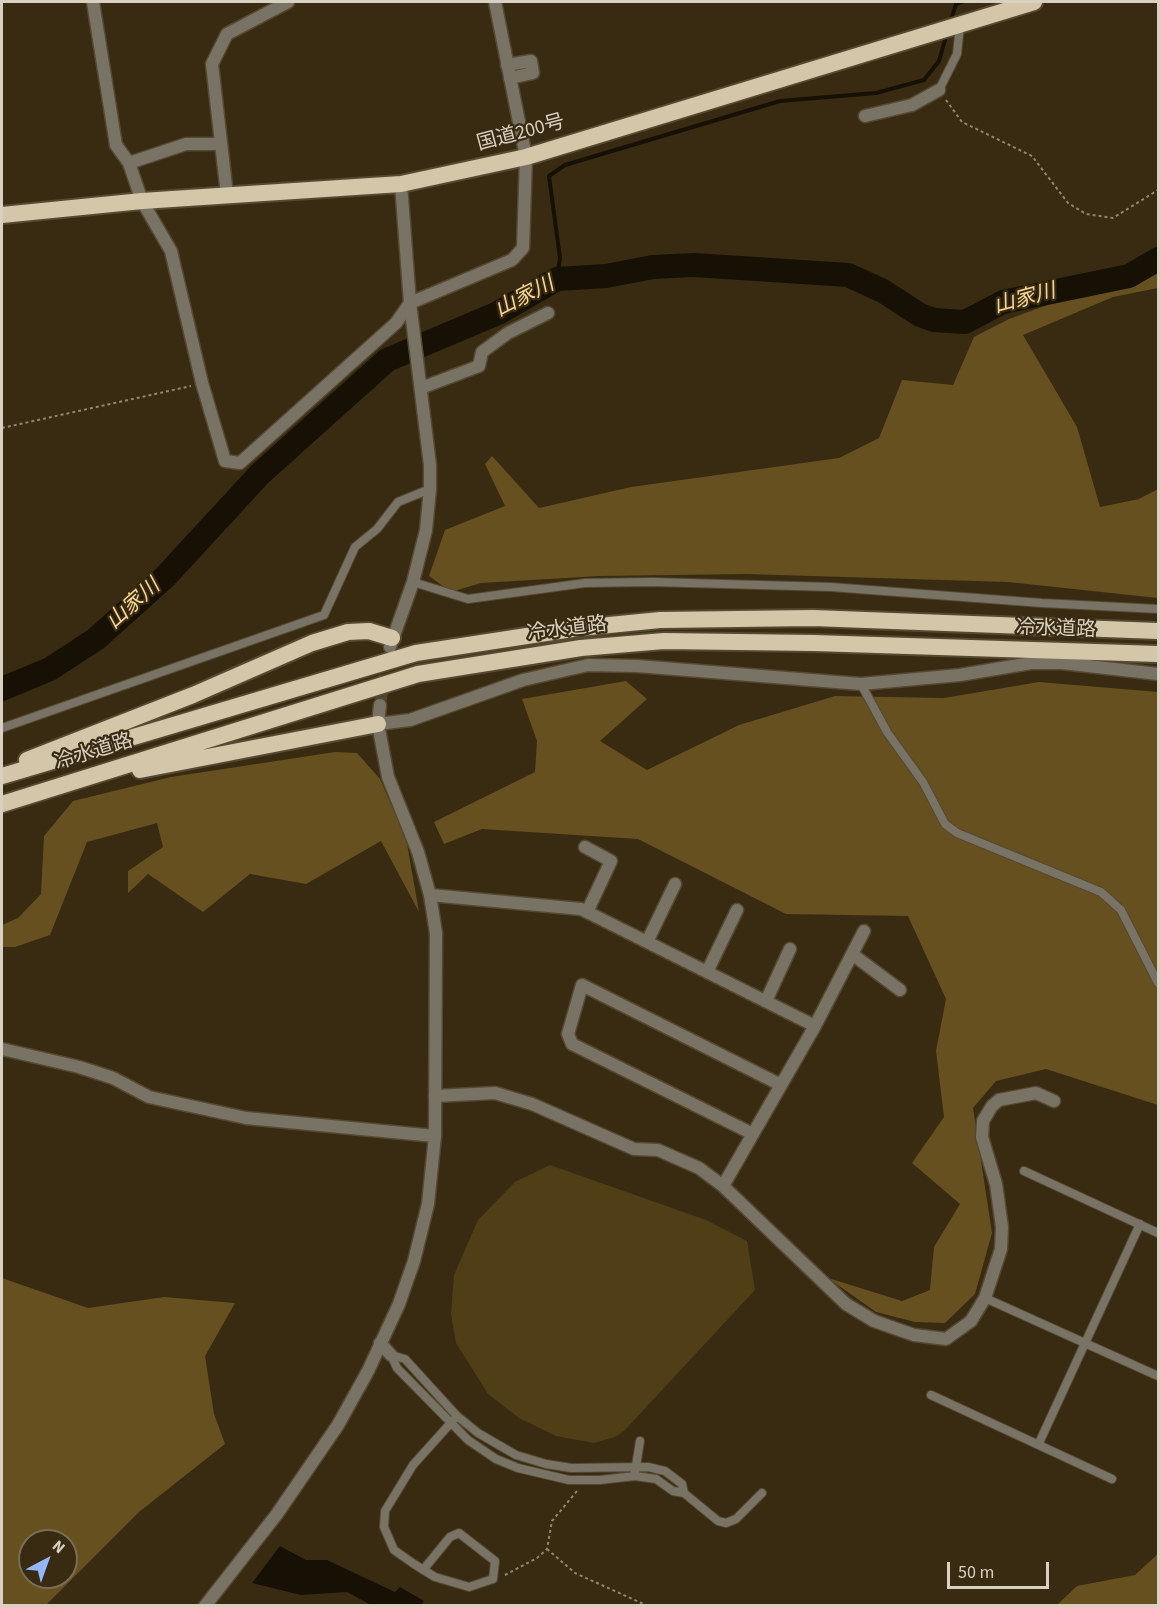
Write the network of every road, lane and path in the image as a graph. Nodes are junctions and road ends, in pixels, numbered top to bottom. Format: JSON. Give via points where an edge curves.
{"nodes":[{"id":1,"x":93,"y":2,"type":"edge"},
{"id":2,"x":288,"y":2,"type":"edge"},
{"id":3,"x":495,"y":2,"type":"edge"},
{"id":4,"x":1034,"y":2,"type":"edge"},
{"id":5,"x":960,"y":25,"type":"junction"},
{"id":6,"x":939,"y":90,"type":"junction"},
{"id":7,"x":865,"y":116,"type":"dead end"},
{"id":8,"x":221,"y":144,"type":"junction"},
{"id":9,"x":526,"y":157,"type":"junction"},
{"id":10,"x":129,"y":163,"type":"junction"},
{"id":11,"x":401,"y":184,"type":"junction"},
{"id":12,"x":1158,"y":190,"type":"edge"},
{"id":13,"x":227,"y":195,"type":"junction"},
{"id":14,"x":142,"y":201,"type":"junction"},
{"id":15,"x":2,"y":215,"type":"edge"},
{"id":16,"x":410,"y":303,"type":"junction"},
{"id":17,"x":548,"y":312,"type":"dead end"},
{"id":18,"x":202,"y":383,"type":"junction"},
{"id":19,"x":421,"y":388,"type":"junction"},
{"id":20,"x":2,"y":428,"type":"edge"},
{"id":21,"x":430,"y":489,"type":"junction"},
{"id":22,"x":413,"y":582,"type":"junction"},
{"id":23,"x":1158,"y":609,"type":"edge"},
{"id":24,"x":1158,"y":631,"type":"edge"},
{"id":25,"x":391,"y":643,"type":"joint"},
{"id":26,"x":1158,"y":654,"type":"edge"},
{"id":27,"x":1158,"y":674,"type":"edge"},
{"id":28,"x":861,"y":684,"type":"junction"},
{"id":29,"x":381,"y":705,"type":"tunnel mouth"},
{"id":30,"x":378,"y":724,"type":"junction"},
{"id":31,"x":2,"y":728,"type":"edge"},
{"id":32,"x":2,"y":771,"type":"edge"},
{"id":33,"x":2,"y":776,"type":"edge"},
{"id":34,"x":32,"y":795,"type":"junction"},
{"id":35,"x":2,"y":804,"type":"edge"},
{"id":36,"x":585,"y":847,"type":"dead end"},
{"id":37,"x":675,"y":884,"type":"dead end"},
{"id":38,"x":430,"y":895,"type":"junction"},
{"id":39,"x":737,"y":910,"type":"dead end"},
{"id":40,"x":587,"y":912,"type":"junction"},
{"id":41,"x":864,"y":931,"type":"dead end"},
{"id":42,"x":647,"y":942,"type":"junction"},
{"id":43,"x":790,"y":949,"type":"dead end"},
{"id":44,"x":852,"y":954,"type":"junction"},
{"id":45,"x":707,"y":972,"type":"junction"},
{"id":46,"x":1158,"y":983,"type":"edge"},
{"id":47,"x":900,"y":990,"type":"dead end"},
{"id":48,"x":766,"y":1002,"type":"junction"},
{"id":49,"x":815,"y":1026,"type":"junction"},
{"id":50,"x":2,"y":1048,"type":"edge"},
{"id":51,"x":781,"y":1085,"type":"junction"},
{"id":52,"x":435,"y":1096,"type":"junction"},
{"id":53,"x":1054,"y":1101,"type":"dead end"},
{"id":54,"x":753,"y":1134,"type":"junction"},
{"id":55,"x":435,"y":1136,"type":"junction"},
{"id":56,"x":1024,"y":1171,"type":"dead end"},
{"id":57,"x":723,"y":1186,"type":"junction"},
{"id":58,"x":1140,"y":1224,"type":"junction"},
{"id":59,"x":1158,"y":1233,"type":"edge"},
{"id":60,"x":985,"y":1298,"type":"junction"},
{"id":61,"x":380,"y":1343,"type":"junction"},
{"id":62,"x":1086,"y":1343,"type":"junction"},
{"id":63,"x":391,"y":1355,"type":"junction"},
{"id":64,"x":1158,"y":1376,"type":"edge"},
{"id":65,"x":931,"y":1395,"type":"dead end"},
{"id":66,"x":457,"y":1416,"type":"junction"},
{"id":67,"x":449,"y":1422,"type":"junction"},
{"id":68,"x":640,"y":1441,"type":"dead end"},
{"id":69,"x":1039,"y":1443,"type":"junction"},
{"id":70,"x":635,"y":1472,"type":"junction"},
{"id":71,"x":1112,"y":1479,"type":"dead end"},
{"id":72,"x":582,"y":1480,"type":"junction"},
{"id":73,"x":684,"y":1493,"type":"junction"},
{"id":74,"x":762,"y":1493,"type":"dead end"},
{"id":75,"x":547,"y":1549,"type":"junction"},
{"id":76,"x":423,"y":1570,"type":"junction"},
{"id":77,"x":493,"y":1579,"type":"junction"},
{"id":78,"x":205,"y":1605,"type":"edge"},
{"id":79,"x":648,"y":1605,"type":"edge"}],
"edges":[{"from":1,"to":10,"type":"street","via":[[116,145]]},
{"from":2,"to":8,"type":"street","via":[[227,34],[212,64]]},
{"from":3,"to":9,"type":"street"},
{"from":4,"to":5,"type":"highway","name":"国道200号"},
{"from":5,"to":6,"type":"lane","via":[[957,54]]},
{"from":5,"to":9,"type":"highway","name":"国道200号"},
{"from":6,"to":7,"type":"street","via":[[912,105]]},
{"from":6,"to":12,"type":"path","via":[[962,122],[1032,156],[1068,202],[1086,214],[1113,218]]},
{"from":8,"to":10,"type":"street","via":[[186,144]]},
{"from":8,"to":13,"type":"street"},
{"from":9,"to":11,"type":"highway","name":"国道200号"},
{"from":9,"to":16,"type":"street","via":[[523,248],[512,260]]},
{"from":10,"to":14,"type":"street"},
{"from":11,"to":13,"type":"highway","name":"国道200号"},
{"from":11,"to":16,"type":"street"},
{"from":13,"to":14,"type":"highway","name":"国道200号"},
{"from":14,"to":15,"type":"highway","name":"国道200号"},
{"from":14,"to":18,"type":"street","via":[[171,251]]},
{"from":16,"to":18,"type":"street","via":[[396,323],[240,463],[225,461]]},
{"from":16,"to":19,"type":"street"},
{"from":17,"to":19,"type":"street","via":[[482,352],[479,366]]},
{"from":18,"to":20,"type":"path"},
{"from":19,"to":21,"type":"street"},
{"from":21,"to":22,"type":"street","via":[[426,530]]},
{"from":21,"to":31,"type":"lane","via":[[398,502],[377,529],[355,547],[324,615]]},
{"from":22,"to":23,"type":"lane","via":[[468,599],[585,583],[652,582],[831,587]]},
{"from":22,"to":25,"type":"street"},
{"from":24,"to":33,"type":"highway","name":"冷水道路","via":[[813,618],[660,620],[547,632],[416,653]]},
{"from":25,"to":32,"type":"highway","via":[[369,631],[348,632],[312,643]]},
{"from":26,"to":34,"type":"highway","name":"冷水道路","via":[[664,641],[580,648],[418,674]]},
{"from":27,"to":28,"type":"street","via":[[1031,663],[960,675]]},
{"from":28,"to":30,"type":"street","via":[[588,665],[523,680],[410,720]]},
{"from":28,"to":46,"type":"lane","via":[[945,824],[957,833],[1101,892],[1121,910]]},
{"from":29,"to":30,"type":"street"},
{"from":30,"to":34,"type":"highway","via":[[240,749]]},
{"from":30,"to":38,"type":"street","via":[[388,777],[418,852]]},
{"from":34,"to":35,"type":"highway","name":"冷水道路"},
{"from":36,"to":40,"type":"street","via":[[611,861]]},
{"from":37,"to":42,"type":"street"},
{"from":38,"to":40,"type":"street"},
{"from":38,"to":52,"type":"street","via":[[436,933]]},
{"from":39,"to":45,"type":"street"},
{"from":40,"to":42,"type":"street"},
{"from":41,"to":44,"type":"street"},
{"from":42,"to":45,"type":"street"},
{"from":43,"to":48,"type":"street"},
{"from":44,"to":47,"type":"street"},
{"from":44,"to":49,"type":"street"},
{"from":45,"to":48,"type":"street"},
{"from":48,"to":49,"type":"street"},
{"from":49,"to":51,"type":"street"},
{"from":50,"to":55,"type":"street","via":[[79,1066],[149,1097],[246,1118]]},
{"from":51,"to":54,"type":"street"},
{"from":51,"to":54,"type":"street","via":[[582,985],[568,1034],[572,1044]]},
{"from":52,"to":55,"type":"street"},
{"from":52,"to":57,"type":"street","via":[[495,1093],[532,1104],[634,1149],[658,1150],[699,1168]]},
{"from":53,"to":60,"type":"street","via":[[1036,1093],[999,1100],[983,1121],[982,1137],[996,1184],[1002,1227],[1001,1249]]},
{"from":54,"to":57,"type":"street"},
{"from":55,"to":61,"type":"street","via":[[428,1204],[414,1261]]},
{"from":56,"to":58,"type":"lane"},
{"from":57,"to":60,"type":"street","via":[[846,1304],[874,1321],[914,1335],[946,1339],[971,1322]]},
{"from":58,"to":59,"type":"lane"},
{"from":58,"to":62,"type":"lane"},
{"from":60,"to":62,"type":"lane"},
{"from":61,"to":63,"type":"street"},
{"from":61,"to":78,"type":"street","via":[[338,1425],[277,1514]]},
{"from":62,"to":64,"type":"lane"},
{"from":62,"to":69,"type":"lane"},
{"from":63,"to":66,"type":"lane","via":[[405,1359]]},
{"from":63,"to":67,"type":"lane","via":[[396,1368]]},
{"from":65,"to":69,"type":"lane"},
{"from":66,"to":67,"type":"lane"},
{"from":66,"to":70,"type":"lane","via":[[516,1455],[571,1468]]},
{"from":67,"to":72,"type":"lane","via":[[496,1459],[543,1475]]},
{"from":67,"to":76,"type":"lane","via":[[413,1465],[386,1511],[384,1527],[394,1550]]},
{"from":68,"to":70,"type":"lane"},
{"from":69,"to":71,"type":"lane"},
{"from":70,"to":72,"type":"lane"},
{"from":70,"to":73,"type":"lane"},
{"from":70,"to":73,"type":"lane","via":[[665,1471],[682,1484]]},
{"from":72,"to":75,"type":"path","via":[[552,1521]]},
{"from":73,"to":74,"type":"lane","via":[[718,1521],[726,1523],[736,1519]]},
{"from":75,"to":77,"type":"path","via":[[537,1558]]},
{"from":75,"to":79,"type":"path","via":[[575,1573]]},
{"from":76,"to":77,"type":"lane","via":[[469,1587]]},
{"from":76,"to":77,"type":"lane","via":[[450,1537],[459,1533],[495,1560]]}]}
